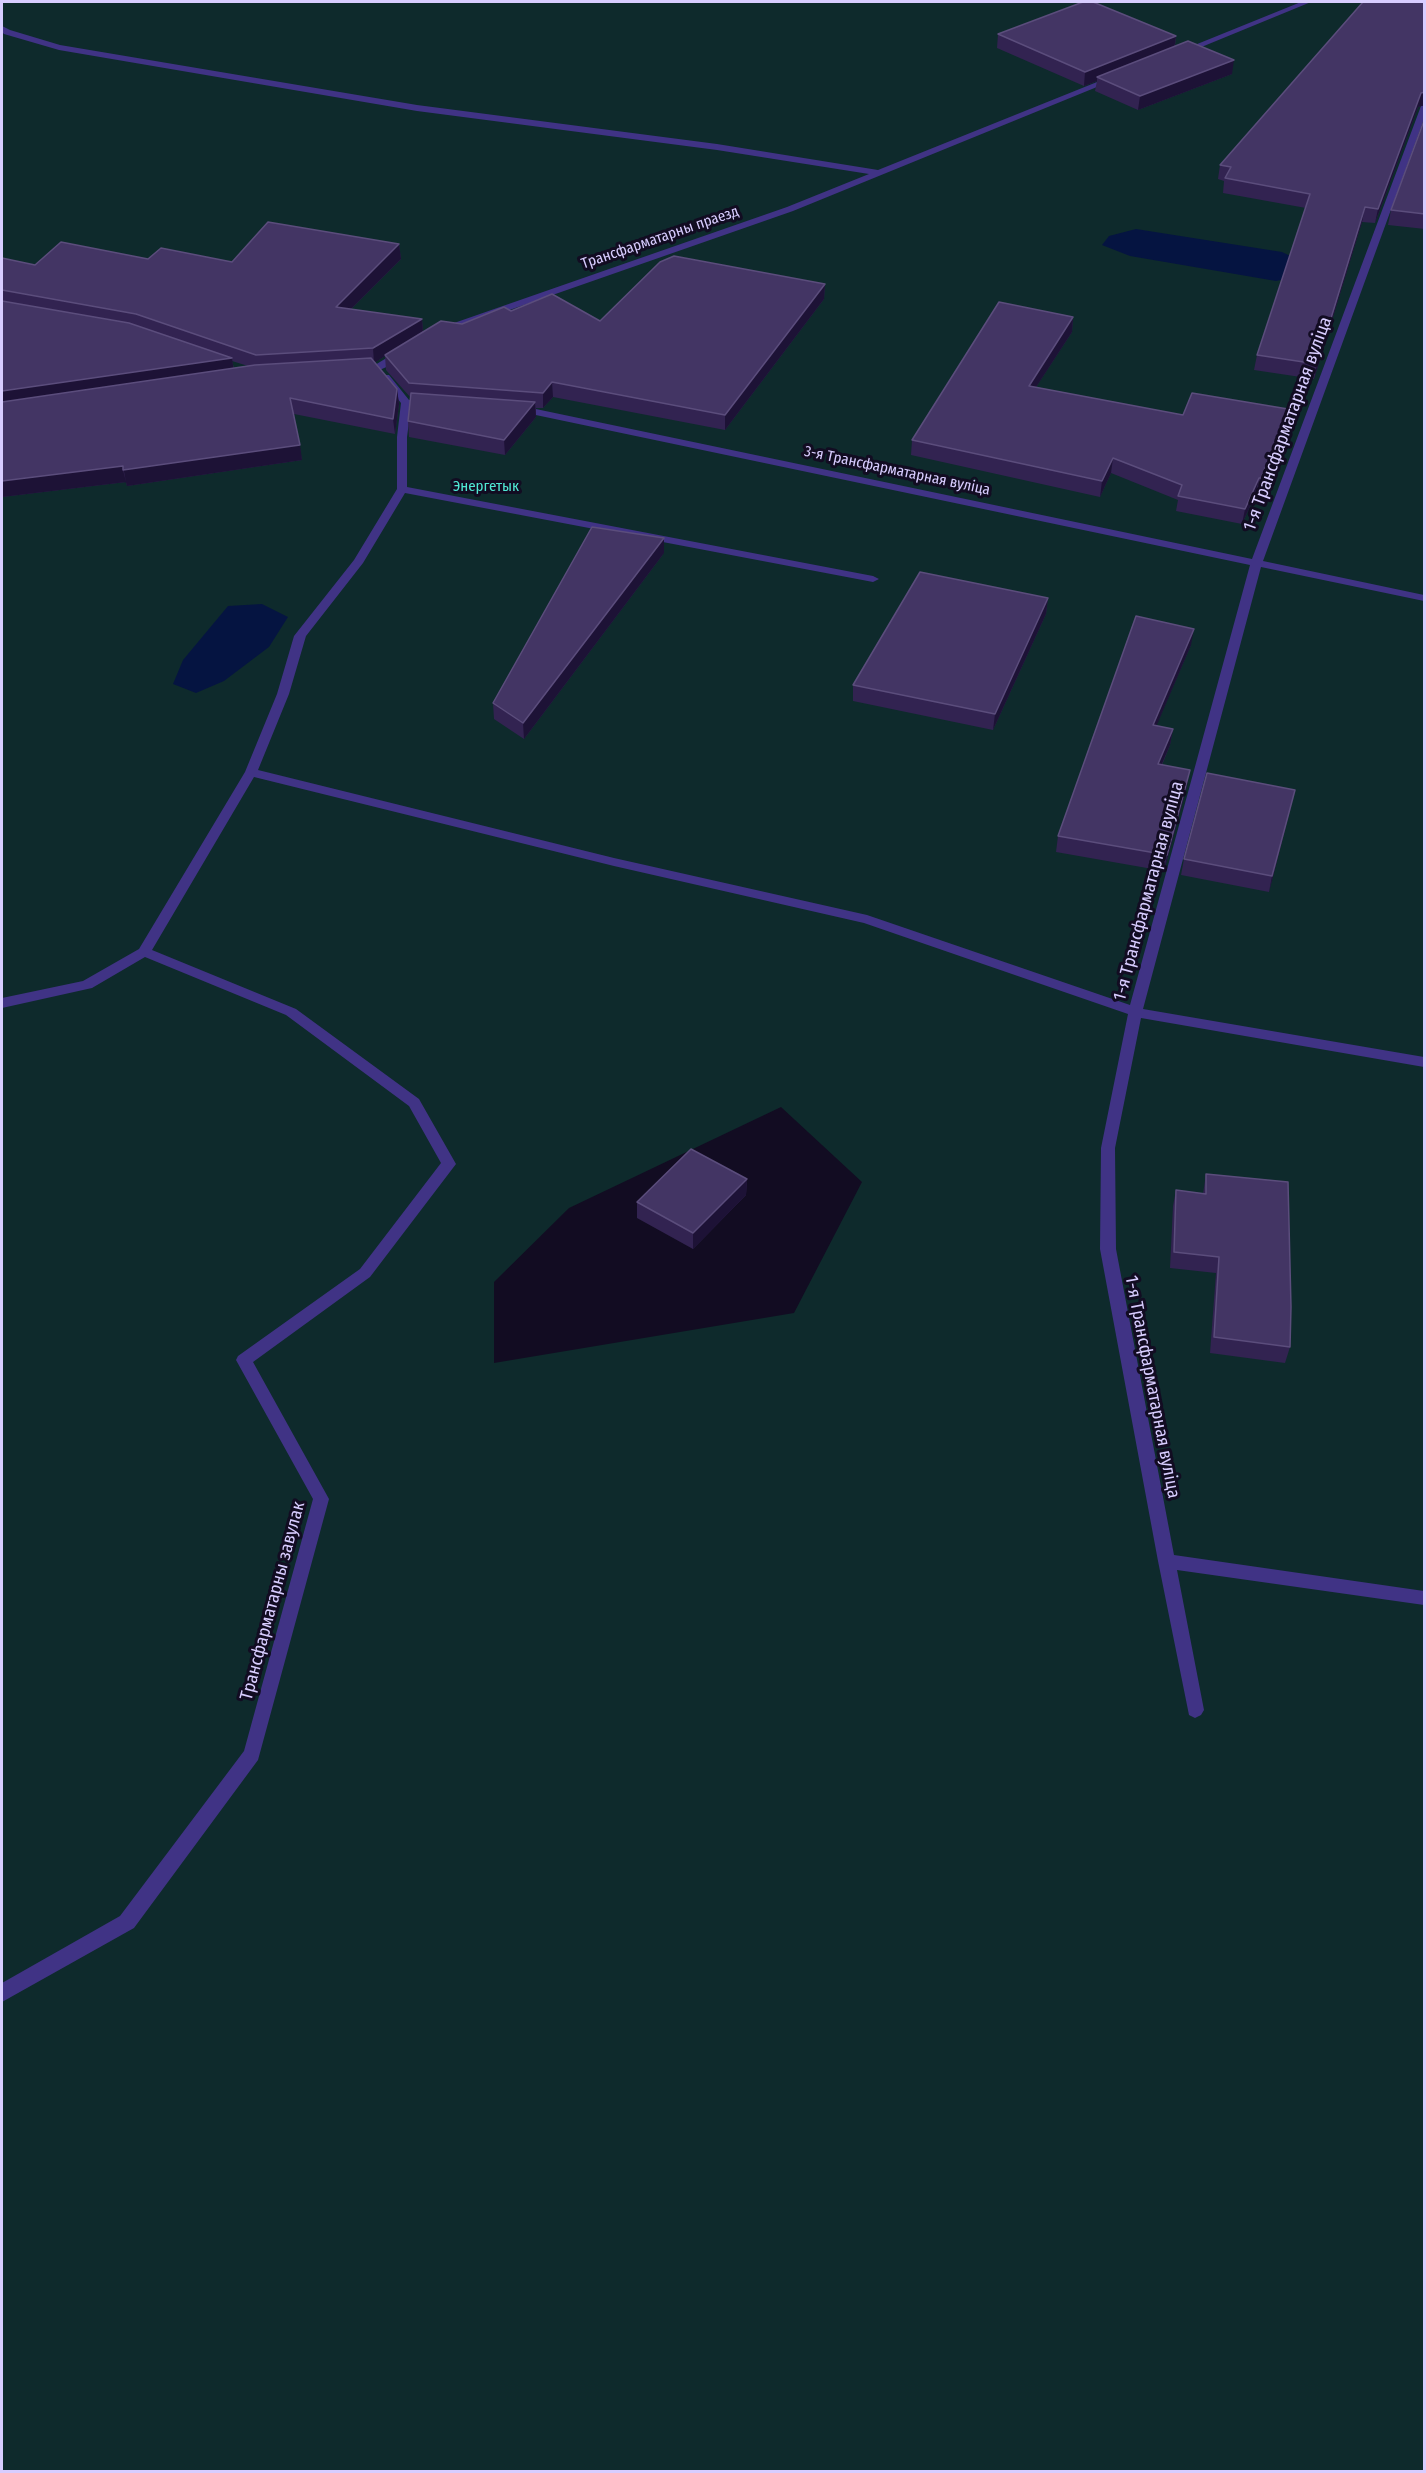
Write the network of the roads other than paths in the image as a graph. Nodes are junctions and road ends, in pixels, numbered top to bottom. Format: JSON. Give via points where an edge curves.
{"nodes":[{"id":1,"x":1307,"y":2,"type":"edge"},
{"id":2,"x":2,"y":28,"type":"edge"},
{"id":3,"x":1164,"y":58,"type":"edge"},
{"id":4,"x":1121,"y":76,"type":"edge"},
{"id":5,"x":1425,"y":108,"type":"edge"},
{"id":6,"x":879,"y":173,"type":"junction"},
{"id":7,"x":426,"y":339,"type":"edge"},
{"id":8,"x":407,"y":350,"type":"edge"},
{"id":9,"x":377,"y":368,"type":"junction"},
{"id":10,"x":345,"y":370,"type":"edge"},
{"id":11,"x":406,"y":403,"type":"junction"},
{"id":12,"x":440,"y":405,"type":"edge"},
{"id":13,"x":508,"y":410,"type":"edge"},
{"id":14,"x":402,"y":489,"type":"junction"},
{"id":15,"x":1257,"y":561,"type":"junction"},
{"id":16,"x":873,"y":579,"type":"dead end"},
{"id":17,"x":1425,"y":598,"type":"edge"},
{"id":18,"x":251,"y":772,"type":"junction"},
{"id":19,"x":144,"y":952,"type":"junction"},
{"id":20,"x":2,"y":1003,"type":"edge"},
{"id":21,"x":1135,"y":1012,"type":"junction"},
{"id":22,"x":1425,"y":1062,"type":"edge"},
{"id":23,"x":1166,"y":1561,"type":"junction"},
{"id":24,"x":1425,"y":1598,"type":"edge"},
{"id":25,"x":1195,"y":1710,"type":"dead end"},
{"id":26,"x":2,"y":1992,"type":"edge"}],
"edges":[{"from":1,"to":3,"type":"lane"},
{"from":2,"to":6,"type":"lane","via":[[59,47],[417,108],[717,147]]},
{"from":4,"to":6,"type":"lane","name":"Трансфарматарны праезд"},
{"from":5,"to":15,"type":"lane","name":"1-я Трансфарматарная вуліца"},
{"from":6,"to":7,"type":"lane","name":"Трансфарматарны праезд","via":[[790,209],[446,327]]},
{"from":8,"to":9,"type":"lane"},
{"from":9,"to":10,"type":"lane"},
{"from":9,"to":11,"type":"lane"},
{"from":11,"to":12,"type":"lane"},
{"from":11,"to":14,"type":"lane"},
{"from":13,"to":15,"type":"lane","name":"3-я Трансфарматарная вуліца","via":[[531,411]]},
{"from":14,"to":16,"type":"lane"},
{"from":14,"to":18,"type":"lane","via":[[359,561],[300,636],[283,693]]},
{"from":15,"to":17,"type":"lane","name":"3-я Трансфарматарная вуліца"},
{"from":15,"to":21,"type":"lane","name":"1-я Трансфарматарная вуліца"},
{"from":18,"to":19,"type":"lane"},
{"from":18,"to":21,"type":"lane","via":[[614,862],[867,919]]},
{"from":19,"to":20,"type":"lane","via":[[87,985]]},
{"from":19,"to":26,"type":"lane","name":"Трансфарматарны завулак","via":[[291,1012],[414,1103],[449,1164],[365,1273],[244,1360],[321,1499],[252,1754],[127,1922]]},
{"from":21,"to":22,"type":"lane"},
{"from":21,"to":23,"type":"lane","name":"1-я Трансфарматарная вуліца","via":[[1108,1148],[1108,1250]]},
{"from":23,"to":24,"type":"lane"},
{"from":23,"to":25,"type":"lane","name":"1-я Трансфарматарная вуліца"}]}
